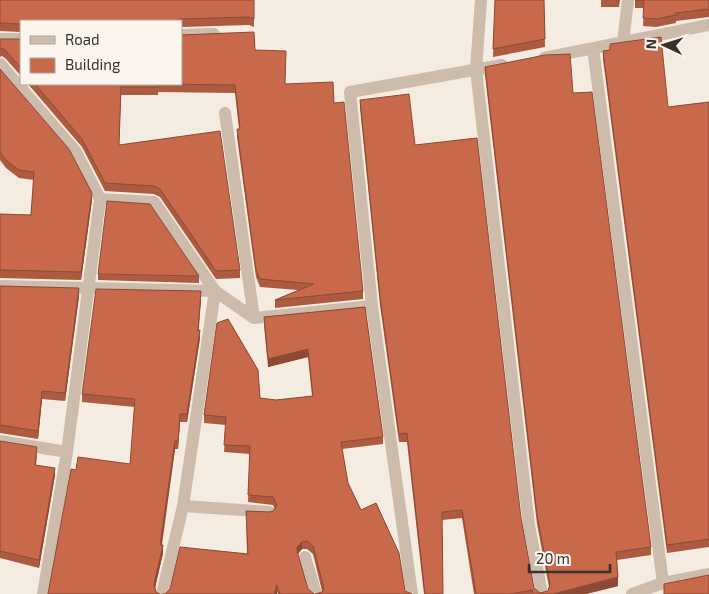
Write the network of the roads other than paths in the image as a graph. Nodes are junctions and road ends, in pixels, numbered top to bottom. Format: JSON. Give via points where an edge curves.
{"nodes":[{"id":1,"x":481,"y":0,"type":"edge"},
{"id":2,"x":628,"y":0,"type":"edge"},
{"id":3,"x":709,"y":25,"type":"edge"},
{"id":4,"x":230,"y":34,"type":"edge"},
{"id":5,"x":182,"y":35,"type":"edge"},
{"id":6,"x":20,"y":39,"type":"edge"},
{"id":7,"x":0,"y":40,"type":"edge"},
{"id":8,"x":623,"y":42,"type":"junction"},
{"id":9,"x":593,"y":48,"type":"junction"},
{"id":10,"x":534,"y":59,"type":"edge"},
{"id":11,"x":515,"y":63,"type":"edge"},
{"id":12,"x":0,"y":64,"type":"edge"},
{"id":13,"x":476,"y":70,"type":"junction"},
{"id":14,"x":225,"y":113,"type":"dead end"},
{"id":15,"x":100,"y":199,"type":"junction"},
{"id":16,"x":0,"y":286,"type":"edge"},
{"id":17,"x":88,"y":286,"type":"junction"},
{"id":18,"x":214,"y":292,"type":"junction"},
{"id":19,"x":372,"y":306,"type":"junction"},
{"id":20,"x":254,"y":318,"type":"junction"},
{"id":21,"x":0,"y":441,"type":"edge"},
{"id":22,"x":67,"y":452,"type":"junction"},
{"id":23,"x":183,"y":506,"type":"junction"},
{"id":24,"x":269,"y":512,"type":"edge"},
{"id":25,"x":304,"y":557,"type":"dead end"},
{"id":26,"x":709,"y":574,"type":"edge"},
{"id":27,"x":663,"y":583,"type":"junction"},
{"id":28,"x":640,"y":593,"type":"edge"},
{"id":29,"x":43,"y":594,"type":"edge"},
{"id":30,"x":162,"y":594,"type":"edge"},
{"id":31,"x":316,"y":594,"type":"edge"},
{"id":32,"x":412,"y":594,"type":"edge"},
{"id":33,"x":542,"y":594,"type":"edge"}],
"edges":[{"from":1,"to":13,"type":"street"},
{"from":2,"to":8,"type":"street"},
{"from":3,"to":8,"type":"street"},
{"from":4,"to":5,"type":"street"},
{"from":6,"to":7,"type":"street"},
{"from":8,"to":9,"type":"street"},
{"from":9,"to":10,"type":"street"},
{"from":9,"to":27,"type":"street"},
{"from":11,"to":13,"type":"street"},
{"from":12,"to":15,"type":"street","via":[[76,152]]},
{"from":13,"to":19,"type":"street","via":[[350,92]]},
{"from":13,"to":33,"type":"street","via":[[529,525]]},
{"from":14,"to":20,"type":"street"},
{"from":15,"to":17,"type":"street"},
{"from":15,"to":18,"type":"street","via":[[154,202]]},
{"from":16,"to":17,"type":"street"},
{"from":17,"to":18,"type":"street"},
{"from":17,"to":22,"type":"street"},
{"from":18,"to":20,"type":"street"},
{"from":18,"to":23,"type":"street"},
{"from":19,"to":20,"type":"street"},
{"from":19,"to":32,"type":"street"},
{"from":21,"to":22,"type":"street"},
{"from":22,"to":29,"type":"street"},
{"from":23,"to":24,"type":"street"},
{"from":23,"to":30,"type":"street"},
{"from":25,"to":31,"type":"street"},
{"from":26,"to":27,"type":"street"},
{"from":27,"to":28,"type":"street"}]}
